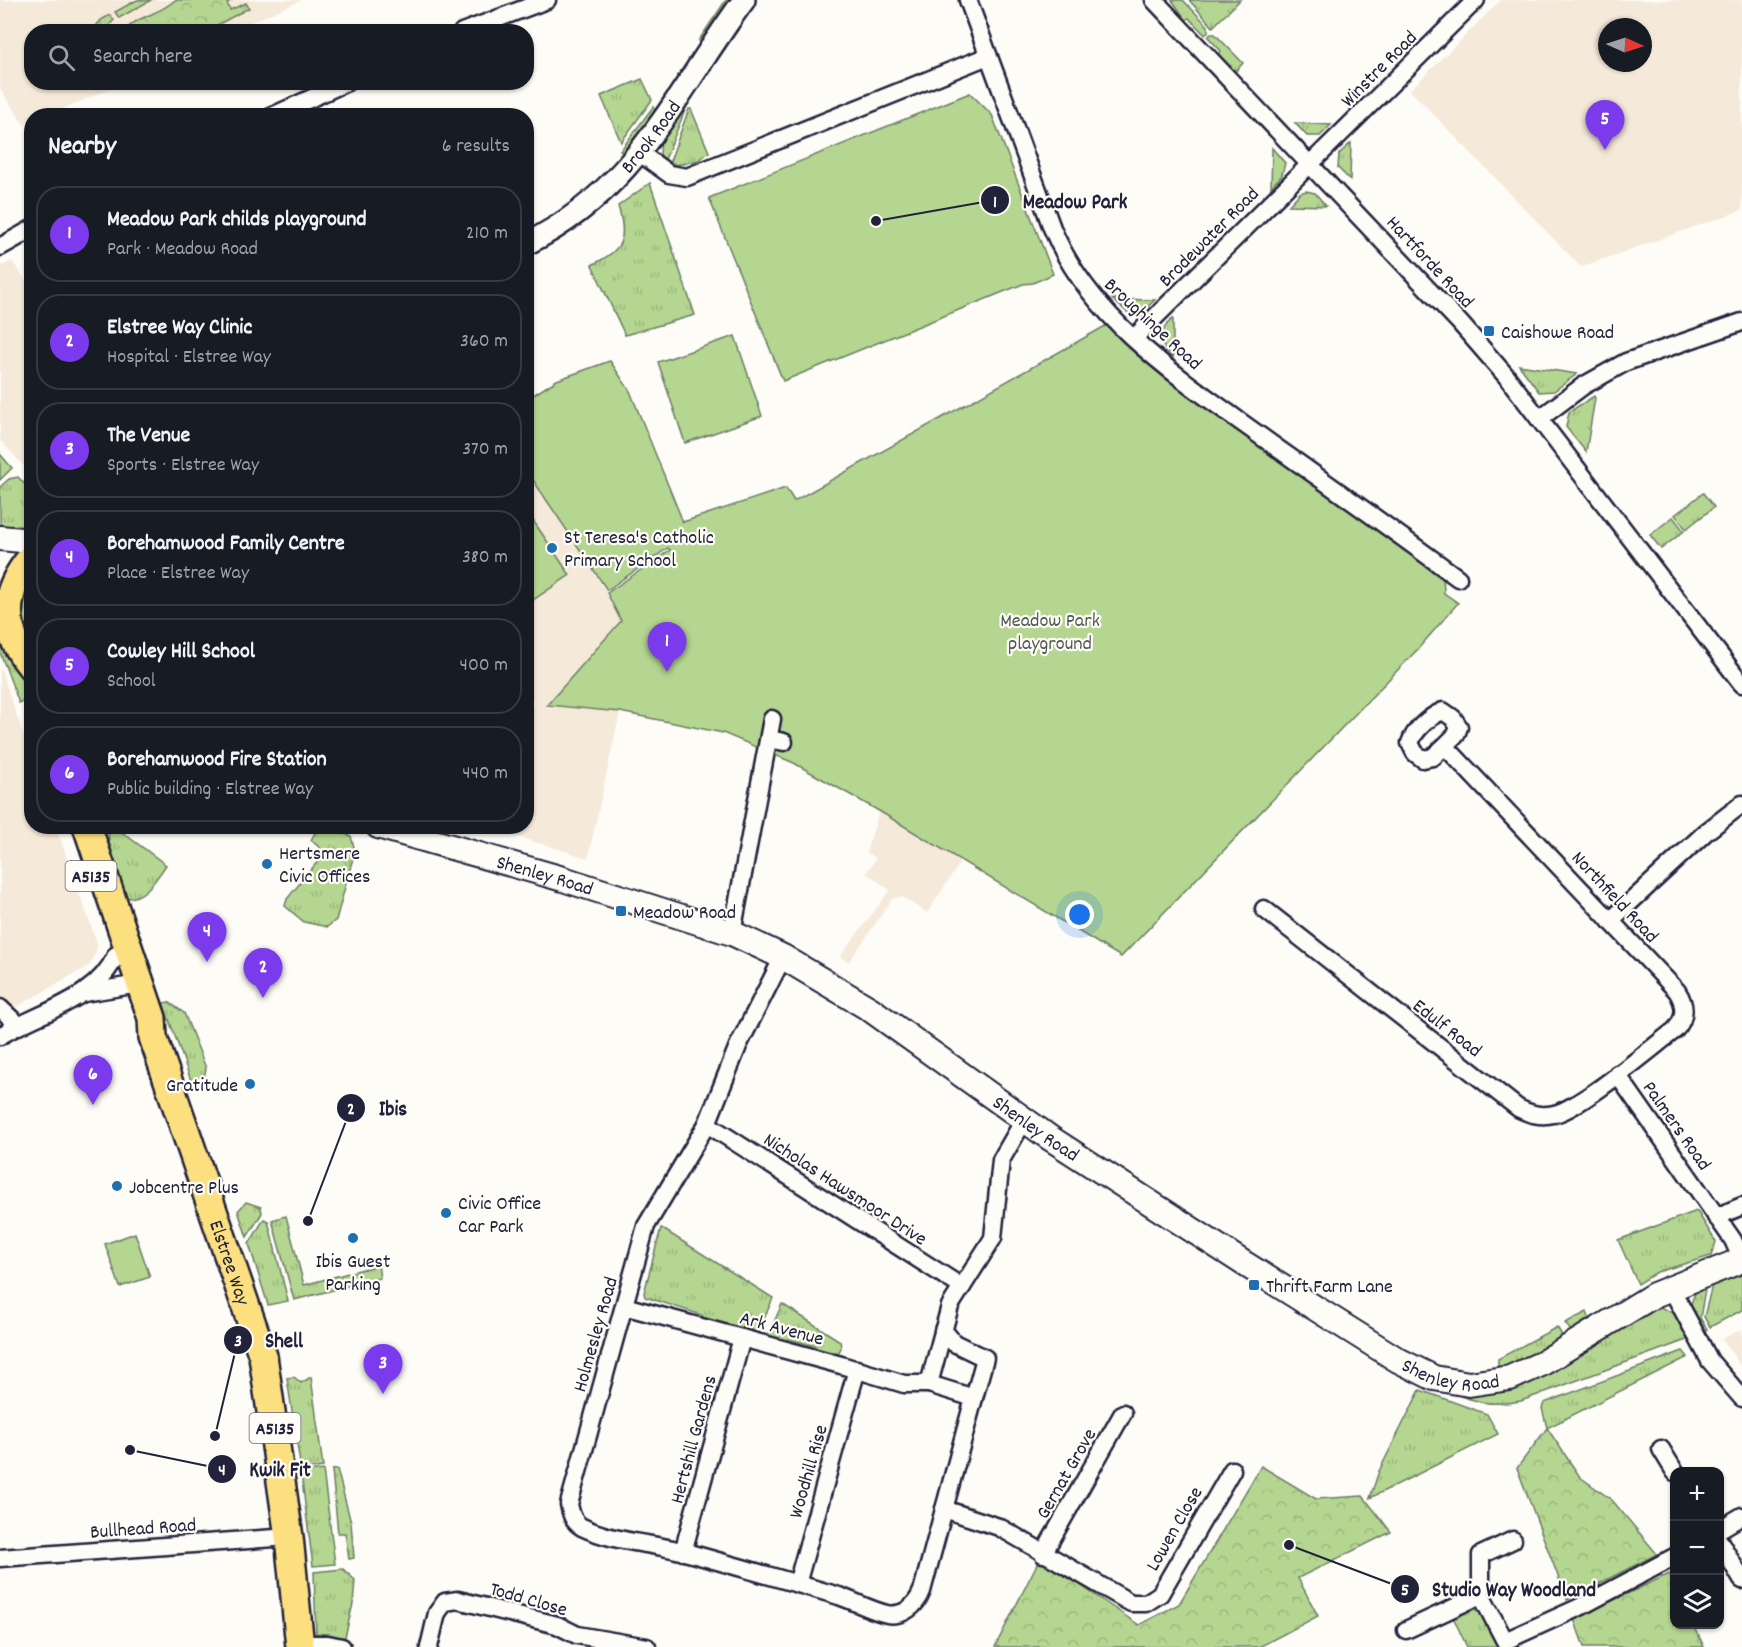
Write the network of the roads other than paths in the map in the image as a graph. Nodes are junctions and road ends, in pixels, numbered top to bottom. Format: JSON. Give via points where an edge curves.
{"nodes":[{"id":1,"x":547,"y":0,"type":"edge"},
{"id":2,"x":744,"y":0,"type":"edge"},
{"id":3,"x":968,"y":0,"type":"edge"},
{"id":4,"x":1154,"y":0,"type":"edge"},
{"id":5,"x":1476,"y":0,"type":"edge"},
{"id":6,"x":483,"y":24,"type":"edge"},
{"id":7,"x":988,"y":56,"type":"junction"},
{"id":8,"x":329,"y":90,"type":"edge"},
{"id":9,"x":290,"y":108,"type":"edge"},
{"id":10,"x":640,"y":153,"type":"junction"},
{"id":11,"x":1311,"y":165,"type":"junction"},
{"id":12,"x":24,"y":234,"type":"edge"},
{"id":13,"x":534,"y":240,"type":"edge"},
{"id":14,"x":0,"y":247,"type":"edge"},
{"id":15,"x":1742,"y":322,"type":"edge"},
{"id":16,"x":1134,"y":338,"type":"junction"},
{"id":17,"x":1539,"y":419,"type":"junction"},
{"id":18,"x":0,"y":538,"type":"edge"},
{"id":19,"x":24,"y":540,"type":"edge"},
{"id":20,"x":24,"y":566,"type":"edge"},
{"id":21,"x":1458,"y":578,"type":"dead end"},
{"id":22,"x":4,"y":597,"type":"edge"},
{"id":23,"x":24,"y":656,"type":"edge"},
{"id":24,"x":1742,"y":684,"type":"edge"},
{"id":25,"x":772,"y":719,"type":"dead end"},
{"id":26,"x":1444,"y":746,"type":"dead end"},
{"id":27,"x":1742,"y":804,"type":"edge"},
{"id":28,"x":78,"y":834,"type":"edge"},
{"id":29,"x":89,"y":834,"type":"edge"},
{"id":30,"x":406,"y":834,"type":"edge"},
{"id":31,"x":1264,"y":909,"type":"dead end"},
{"id":32,"x":1611,"y":921,"type":"junction"},
{"id":33,"x":732,"y":933,"type":"junction"},
{"id":34,"x":116,"y":955,"type":"junction"},
{"id":35,"x":783,"y":957,"type":"junction"},
{"id":36,"x":133,"y":985,"type":"junction"},
{"id":37,"x":84,"y":993,"type":"junction"},
{"id":38,"x":0,"y":1008,"type":"edge"},
{"id":39,"x":18,"y":1025,"type":"junction"},
{"id":40,"x":0,"y":1036,"type":"edge"},
{"id":41,"x":1617,"y":1074,"type":"junction"},
{"id":42,"x":1024,"y":1120,"type":"junction"},
{"id":43,"x":707,"y":1124,"type":"junction"},
{"id":44,"x":1742,"y":1206,"type":"edge"},
{"id":45,"x":1716,"y":1216,"type":"junction"},
{"id":46,"x":1742,"y":1260,"type":"edge"},
{"id":47,"x":962,"y":1287,"type":"junction"},
{"id":48,"x":1671,"y":1288,"type":"junction"},
{"id":49,"x":624,"y":1306,"type":"junction"},
{"id":50,"x":943,"y":1330,"type":"junction"},
{"id":51,"x":742,"y":1338,"type":"junction"},
{"id":52,"x":857,"y":1369,"type":"junction"},
{"id":53,"x":929,"y":1384,"type":"junction"},
{"id":54,"x":974,"y":1398,"type":"junction"},
{"id":55,"x":1742,"y":1398,"type":"edge"},
{"id":56,"x":1123,"y":1413,"type":"dead end"},
{"id":57,"x":1661,"y":1449,"type":"dead end"},
{"id":58,"x":1672,"y":1467,"type":"edge"},
{"id":59,"x":1232,"y":1470,"type":"dead end"},
{"id":60,"x":944,"y":1509,"type":"junction"},
{"id":61,"x":1742,"y":1516,"type":"edge"},
{"id":62,"x":1724,"y":1526,"type":"edge"},
{"id":63,"x":289,"y":1537,"type":"junction"},
{"id":64,"x":1513,"y":1540,"type":"dead end"},
{"id":65,"x":1724,"y":1550,"type":"edge"},
{"id":66,"x":683,"y":1552,"type":"junction"},
{"id":67,"x":1042,"y":1554,"type":"junction"},
{"id":68,"x":0,"y":1558,"type":"edge"},
{"id":69,"x":1670,"y":1559,"type":"edge"},
{"id":70,"x":1742,"y":1580,"type":"edge"},
{"id":71,"x":797,"y":1584,"type":"junction"},
{"id":72,"x":1481,"y":1595,"type":"junction"},
{"id":73,"x":1406,"y":1630,"type":"dead end"},
{"id":74,"x":1506,"y":1644,"type":"edge"},
{"id":75,"x":299,"y":1646,"type":"edge"},
{"id":76,"x":342,"y":1647,"type":"edge"},
{"id":77,"x":429,"y":1647,"type":"edge"},
{"id":78,"x":647,"y":1647,"type":"edge"}],
"edges":[{"from":1,"to":6,"type":"street"},
{"from":2,"to":10,"type":"street","name":"Brook Road"},
{"from":3,"to":7,"type":"street","name":"Broughinge Road"},
{"from":4,"to":11,"type":"street","name":"Hartforde Road"},
{"from":5,"to":11,"type":"street","name":"Winstre Road"},
{"from":7,"to":10,"type":"street","via":[[687,177],[669,174]]},
{"from":7,"to":16,"type":"street","name":"Broughinge Road","via":[[1065,260]]},
{"from":8,"to":9,"type":"street"},
{"from":10,"to":13,"type":"street","name":"Brook Road","via":[[604,193],[576,216]]},
{"from":11,"to":16,"type":"street","name":"Brodewater Road"},
{"from":11,"to":17,"type":"street","name":"Hartforde Road","via":[[1460,323]]},
{"from":12,"to":14,"type":"street"},
{"from":15,"to":17,"type":"street","via":[[1626,362],[1583,386]]},
{"from":16,"to":21,"type":"street","name":"Broughinge Road","via":[[1166,368]]},
{"from":17,"to":24,"type":"street","name":"Hartforde Road"},
{"from":18,"to":19,"type":"main road"},
{"from":20,"to":22,"type":"main road"},
{"from":22,"to":23,"type":"main road","via":[[14,642]]},
{"from":25,"to":33,"type":"street","via":[[777,741]]},
{"from":26,"to":32,"type":"street","name":"Northfield Road"},
{"from":27,"to":32,"type":"street","via":[[1706,832]]},
{"from":28,"to":34,"type":"main road","name":"Elstree Way","number":"A5135"},
{"from":29,"to":36,"type":"main road","name":"Elstree Way","number":"A5135"},
{"from":30,"to":33,"type":"main road","name":"Shenley Road"},
{"from":31,"to":41,"type":"street","name":"Edulf Road","via":[[1530,1114],[1541,1116],[1567,1110]]},
{"from":32,"to":41,"type":"street","name":"Northfield Road","via":[[1677,991],[1684,1006],[1681,1023],[1675,1030]]},
{"from":33,"to":35,"type":"main road","name":"Shenley Road"},
{"from":34,"to":36,"type":"main road","name":"Elstree Way","number":"A5135"},
{"from":34,"to":37,"type":"street","via":[[103,978]]},
{"from":35,"to":42,"type":"main road","name":"Shenley Road","via":[[870,1009]]},
{"from":35,"to":43,"type":"street","name":"Holmesley Road","via":[[738,1046]]},
{"from":36,"to":37,"type":"street"},
{"from":36,"to":63,"type":"main road","name":"Elstree Way","number":"A5135","via":[[152,1018],[150,1028],[258,1337],[271,1400]]},
{"from":37,"to":39,"type":"street"},
{"from":38,"to":39,"type":"street"},
{"from":39,"to":40,"type":"street"},
{"from":41,"to":45,"type":"street","name":"Palmers Road"},
{"from":42,"to":47,"type":"street","via":[[1001,1160],[993,1238]]},
{"from":42,"to":48,"type":"main road","name":"Shenley Road","via":[[1245,1264],[1398,1360],[1434,1378],[1468,1384],[1510,1378]]},
{"from":43,"to":47,"type":"street","name":"Nicholas Hawsmoor Drive"},
{"from":43,"to":49,"type":"street","name":"Holmesley Road","via":[[646,1226]]},
{"from":44,"to":45,"type":"street"},
{"from":45,"to":46,"type":"street","name":"Palmers Road","via":[[1734,1240]]},
{"from":46,"to":48,"type":"main road","name":"Shenley Road"},
{"from":47,"to":50,"type":"street","via":[[950,1306]]},
{"from":48,"to":55,"type":"street","via":[[1710,1361]]},
{"from":49,"to":51,"type":"street","name":"Ark Avenue"},
{"from":49,"to":66,"type":"street","name":"Holmesley Road","via":[[569,1504],[573,1519],[582,1527]]},
{"from":50,"to":53,"type":"street"},
{"from":50,"to":54,"type":"street","name":"Holmesley Road","via":[[954,1343],[985,1358]]},
{"from":51,"to":52,"type":"street","name":"Ark Avenue"},
{"from":51,"to":66,"type":"street","name":"Hertshill Gardens"},
{"from":52,"to":53,"type":"street","name":"Ark Avenue","via":[[904,1384]]},
{"from":52,"to":71,"type":"street","name":"Woodhill Rise"},
{"from":53,"to":54,"type":"street","name":"Ark Avenue"},
{"from":54,"to":60,"type":"street","name":"Holmesley Road"},
{"from":56,"to":67,"type":"street","name":"Gernat Grove"},
{"from":57,"to":58,"type":"street"},
{"from":59,"to":67,"type":"street","name":"Lowen Close","via":[[1160,1594],[1146,1603],[1131,1603]]},
{"from":60,"to":67,"type":"street","via":[[999,1527]]},
{"from":60,"to":71,"type":"street","name":"Holmesley Road","via":[[922,1591],[908,1610],[887,1614]]},
{"from":61,"to":62,"type":"street"},
{"from":63,"to":68,"type":"street","name":"Bullhead Road"},
{"from":63,"to":75,"type":"main road","name":"Elstree Way","number":"A5135"},
{"from":64,"to":72,"type":"street","via":[[1481,1555]]},
{"from":65,"to":70,"type":"street"},
{"from":66,"to":71,"type":"street","name":"Holmesley Road"},
{"from":69,"to":74,"type":"street"},
{"from":72,"to":73,"type":"street"},
{"from":72,"to":74,"type":"street"},
{"from":75,"to":76,"type":"street"},
{"from":77,"to":78,"type":"street","name":"Todd Close","via":[[437,1613],[445,1602],[458,1600],[557,1625],[577,1635]]}]}
